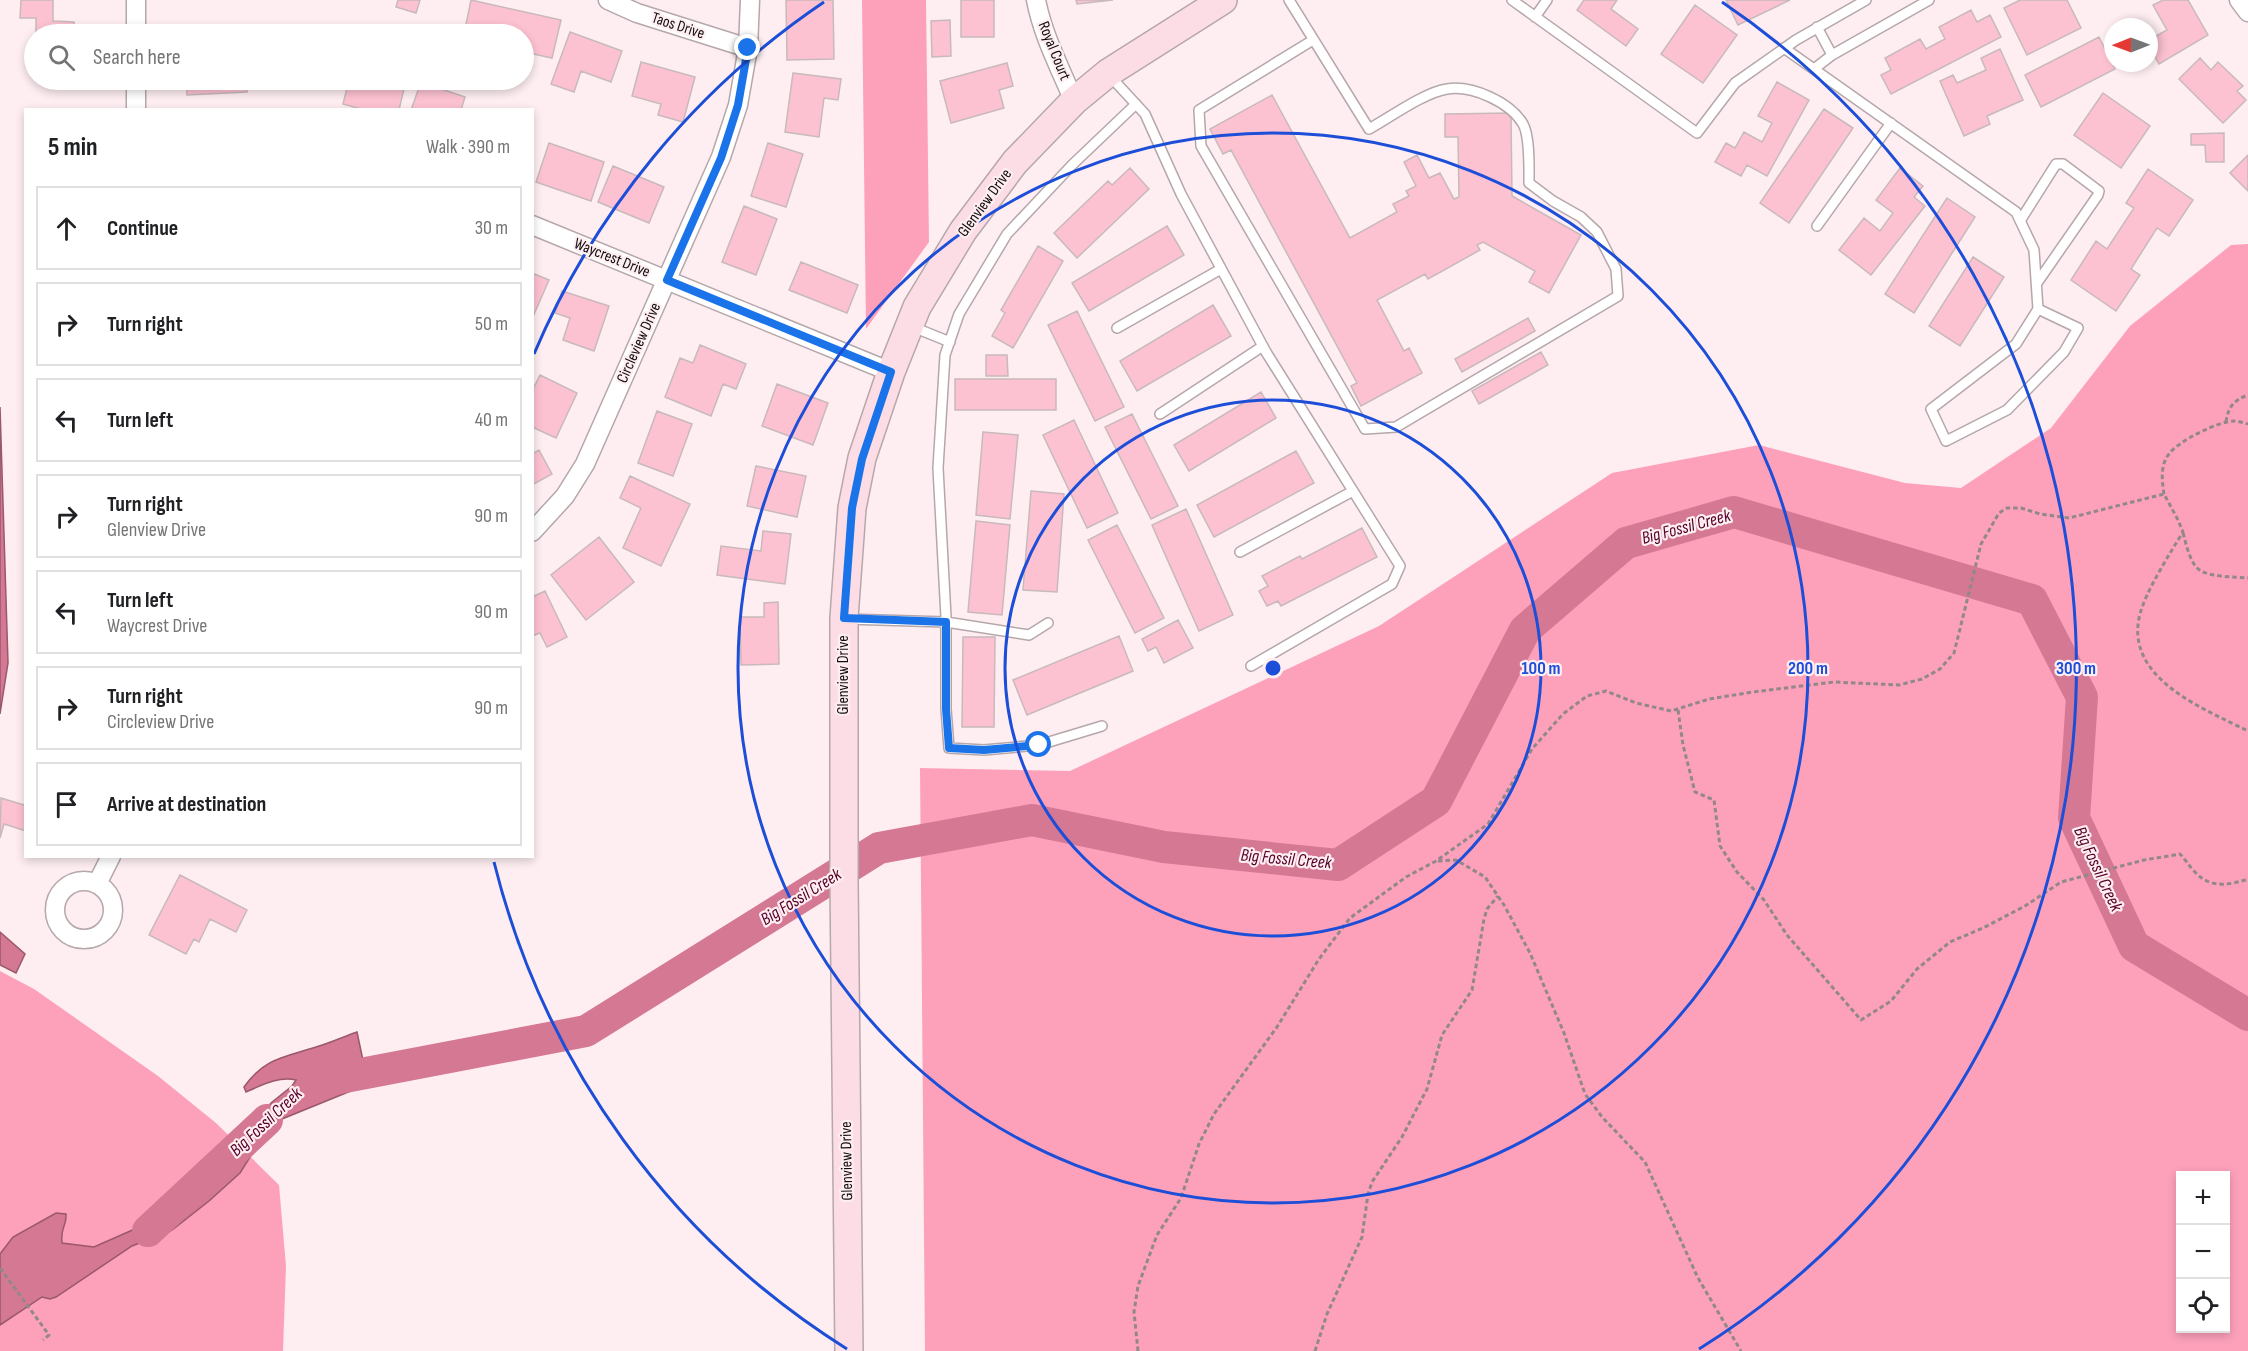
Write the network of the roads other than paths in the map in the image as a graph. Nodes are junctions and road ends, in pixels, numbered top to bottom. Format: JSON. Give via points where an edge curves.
{"nodes":[{"id":1,"x":136,"y":0,"type":"edge"},
{"id":2,"x":608,"y":0,"type":"edge"},
{"id":3,"x":750,"y":0,"type":"edge"},
{"id":4,"x":1036,"y":0,"type":"edge"},
{"id":5,"x":1222,"y":0,"type":"edge"},
{"id":6,"x":1289,"y":0,"type":"edge"},
{"id":7,"x":1512,"y":0,"type":"edge"},
{"id":8,"x":1546,"y":0,"type":"edge"},
{"id":9,"x":1866,"y":0,"type":"edge"},
{"id":10,"x":1929,"y":0,"type":"edge"},
{"id":11,"x":2239,"y":0,"type":"edge"},
{"id":12,"x":2248,"y":12,"type":"edge"},
{"id":13,"x":1536,"y":17,"type":"junction"},
{"id":14,"x":136,"y":24,"type":"edge"},
{"id":15,"x":1817,"y":27,"type":"junction"},
{"id":16,"x":1313,"y":40,"type":"junction"},
{"id":17,"x":748,"y":48,"type":"junction"},
{"id":18,"x":1784,"y":48,"type":"junction"},
{"id":19,"x":1832,"y":55,"type":"junction"},
{"id":20,"x":1814,"y":69,"type":"junction"},
{"id":21,"x":1107,"y":73,"type":"junction"},
{"id":22,"x":136,"y":90,"type":"edge"},
{"id":23,"x":1074,"y":101,"type":"junction"},
{"id":24,"x":1136,"y":104,"type":"junction"},
{"id":25,"x":136,"y":108,"type":"edge"},
{"id":26,"x":1891,"y":123,"type":"junction"},
{"id":27,"x":2020,"y":221,"type":"junction"},
{"id":28,"x":534,"y":226,"type":"edge"},
{"id":29,"x":1817,"y":226,"type":"dead end"},
{"id":30,"x":1221,"y":269,"type":"junction"},
{"id":31,"x":667,"y":280,"type":"junction"},
{"id":32,"x":2037,"y":283,"type":"junction"},
{"id":33,"x":2038,"y":309,"type":"junction"},
{"id":34,"x":909,"y":325,"type":"junction"},
{"id":35,"x":1117,"y":328,"type":"dead end"},
{"id":36,"x":950,"y":342,"type":"junction"},
{"id":37,"x":1263,"y":346,"type":"junction"},
{"id":38,"x":891,"y":372,"type":"junction"},
{"id":39,"x":1160,"y":414,"type":"dead end"},
{"id":40,"x":1353,"y":490,"type":"junction"},
{"id":41,"x":534,"y":530,"type":"edge"},
{"id":42,"x":1240,"y":552,"type":"dead end"},
{"id":43,"x":844,"y":618,"type":"junction"},
{"id":44,"x":946,"y":622,"type":"junction"},
{"id":45,"x":1048,"y":623,"type":"dead end"},
{"id":46,"x":1251,"y":666,"type":"dead end"},
{"id":47,"x":1102,"y":726,"type":"dead end"},
{"id":48,"x":110,"y":858,"type":"edge"},
{"id":49,"x":97,"y":884,"type":"dead end"},
{"id":50,"x":849,"y":1351,"type":"edge"}],
"edges":[{"from":1,"to":14,"type":"street"},
{"from":2,"to":17,"type":"street","name":"Taos Drive"},
{"from":3,"to":17,"type":"street","name":"Circleview Drive"},
{"from":4,"to":23,"type":"street","name":"Royal Court","via":[[1049,45]]},
{"from":5,"to":21,"type":"main road","name":"Glenview Drive"},
{"from":6,"to":16,"type":"lane"},
{"from":7,"to":13,"type":"lane"},
{"from":8,"to":13,"type":"lane"},
{"from":9,"to":15,"type":"lane"},
{"from":10,"to":19,"type":"lane"},
{"from":11,"to":12,"type":"street"},
{"from":13,"to":18,"type":"lane","via":[[1697,133],[1735,83]]},
{"from":15,"to":18,"type":"lane"},
{"from":15,"to":19,"type":"lane"},
{"from":16,"to":16,"type":"lane","via":[[1199,110],[1201,146],[1365,429],[1396,427],[1618,296],[1616,269],[1597,232],[1529,183],[1524,125],[1506,104],[1475,92],[1447,89],[1369,129]]},
{"from":17,"to":31,"type":"street","name":"Circleview Drive","via":[[738,105],[721,158]]},
{"from":18,"to":20,"type":"lane"},
{"from":19,"to":20,"type":"lane"},
{"from":20,"to":26,"type":"lane"},
{"from":21,"to":23,"type":"main road","name":"Glenview Drive"},
{"from":21,"to":24,"type":"lane"},
{"from":22,"to":25,"type":"street"},
{"from":23,"to":34,"type":"main road","name":"Glenview Drive","via":[[1015,162],[963,231]]},
{"from":24,"to":30,"type":"lane","via":[[1145,114]]},
{"from":24,"to":36,"type":"lane","via":[[1007,234],[959,314]]},
{"from":26,"to":27,"type":"lane","via":[[2016,212]]},
{"from":26,"to":29,"type":"lane"},
{"from":27,"to":32,"type":"lane","via":[[2034,250]]},
{"from":27,"to":32,"type":"lane","via":[[2056,164],[2063,164],[2099,190]]},
{"from":28,"to":31,"type":"street","name":"Waycrest Drive"},
{"from":30,"to":35,"type":"lane"},
{"from":30,"to":37,"type":"lane"},
{"from":31,"to":38,"type":"street","name":"Waycrest Drive"},
{"from":31,"to":41,"type":"street","name":"Circleview Drive","via":[[585,464],[565,495]]},
{"from":32,"to":33,"type":"lane"},
{"from":33,"to":33,"type":"lane","via":[[2016,344],[1931,409],[1946,441],[2007,410],[2064,352],[2079,328]]},
{"from":34,"to":36,"type":"lane"},
{"from":34,"to":38,"type":"main road","name":"Glenview Drive"},
{"from":36,"to":44,"type":"lane","via":[[945,355],[938,468]]},
{"from":37,"to":39,"type":"lane"},
{"from":37,"to":40,"type":"lane"},
{"from":38,"to":43,"type":"main road","name":"Glenview Drive","via":[[862,459],[852,508]]},
{"from":40,"to":42,"type":"lane"},
{"from":40,"to":46,"type":"lane","via":[[1400,566],[1392,584]]},
{"from":43,"to":44,"type":"lane"},
{"from":43,"to":50,"type":"main road","name":"Glenview Drive"},
{"from":44,"to":45,"type":"lane","via":[[1029,635]]},
{"from":44,"to":47,"type":"lane","via":[[949,748],[984,750],[1039,745]]},
{"from":48,"to":49,"type":"street"}]}
